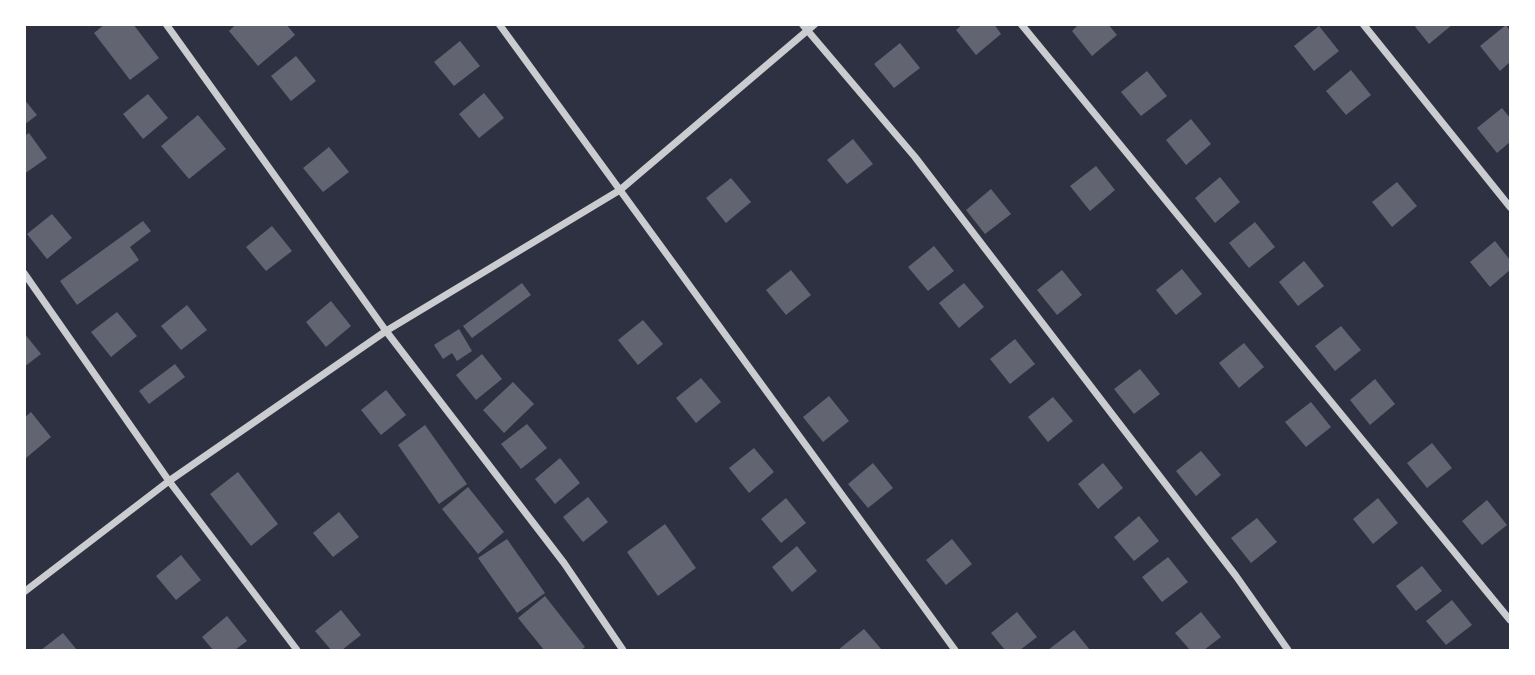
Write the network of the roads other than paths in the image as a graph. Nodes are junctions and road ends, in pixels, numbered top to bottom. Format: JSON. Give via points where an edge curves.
{"nodes":[{"id":1,"x":166,"y":24,"type":"edge"},
{"id":2,"x":499,"y":24,"type":"edge"},
{"id":3,"x":815,"y":24,"type":"edge"},
{"id":4,"x":1021,"y":24,"type":"edge"},
{"id":5,"x":1363,"y":24,"type":"edge"},
{"id":6,"x":805,"y":28,"type":"edge"},
{"id":7,"x":620,"y":190,"type":"junction"},
{"id":8,"x":1510,"y":207,"type":"edge"},
{"id":9,"x":24,"y":273,"type":"edge"},
{"id":10,"x":386,"y":331,"type":"junction"},
{"id":11,"x":169,"y":481,"type":"junction"},
{"id":12,"x":24,"y":592,"type":"edge"},
{"id":13,"x":1510,"y":620,"type":"edge"},
{"id":14,"x":297,"y":650,"type":"edge"},
{"id":15,"x":623,"y":650,"type":"edge"},
{"id":16,"x":955,"y":650,"type":"edge"},
{"id":17,"x":1288,"y":650,"type":"edge"}],
"edges":[{"from":1,"to":10,"type":"street"},
{"from":2,"to":7,"type":"street"},
{"from":3,"to":6,"type":"street"},
{"from":4,"to":13,"type":"street"},
{"from":5,"to":8,"type":"street"},
{"from":6,"to":7,"type":"street"},
{"from":6,"to":17,"type":"street","via":[[915,157]]},
{"from":7,"to":10,"type":"street"},
{"from":7,"to":16,"type":"street"},
{"from":9,"to":11,"type":"street"},
{"from":10,"to":11,"type":"street"},
{"from":10,"to":15,"type":"street","via":[[564,563]]},
{"from":11,"to":12,"type":"street"},
{"from":11,"to":14,"type":"street"}]}
